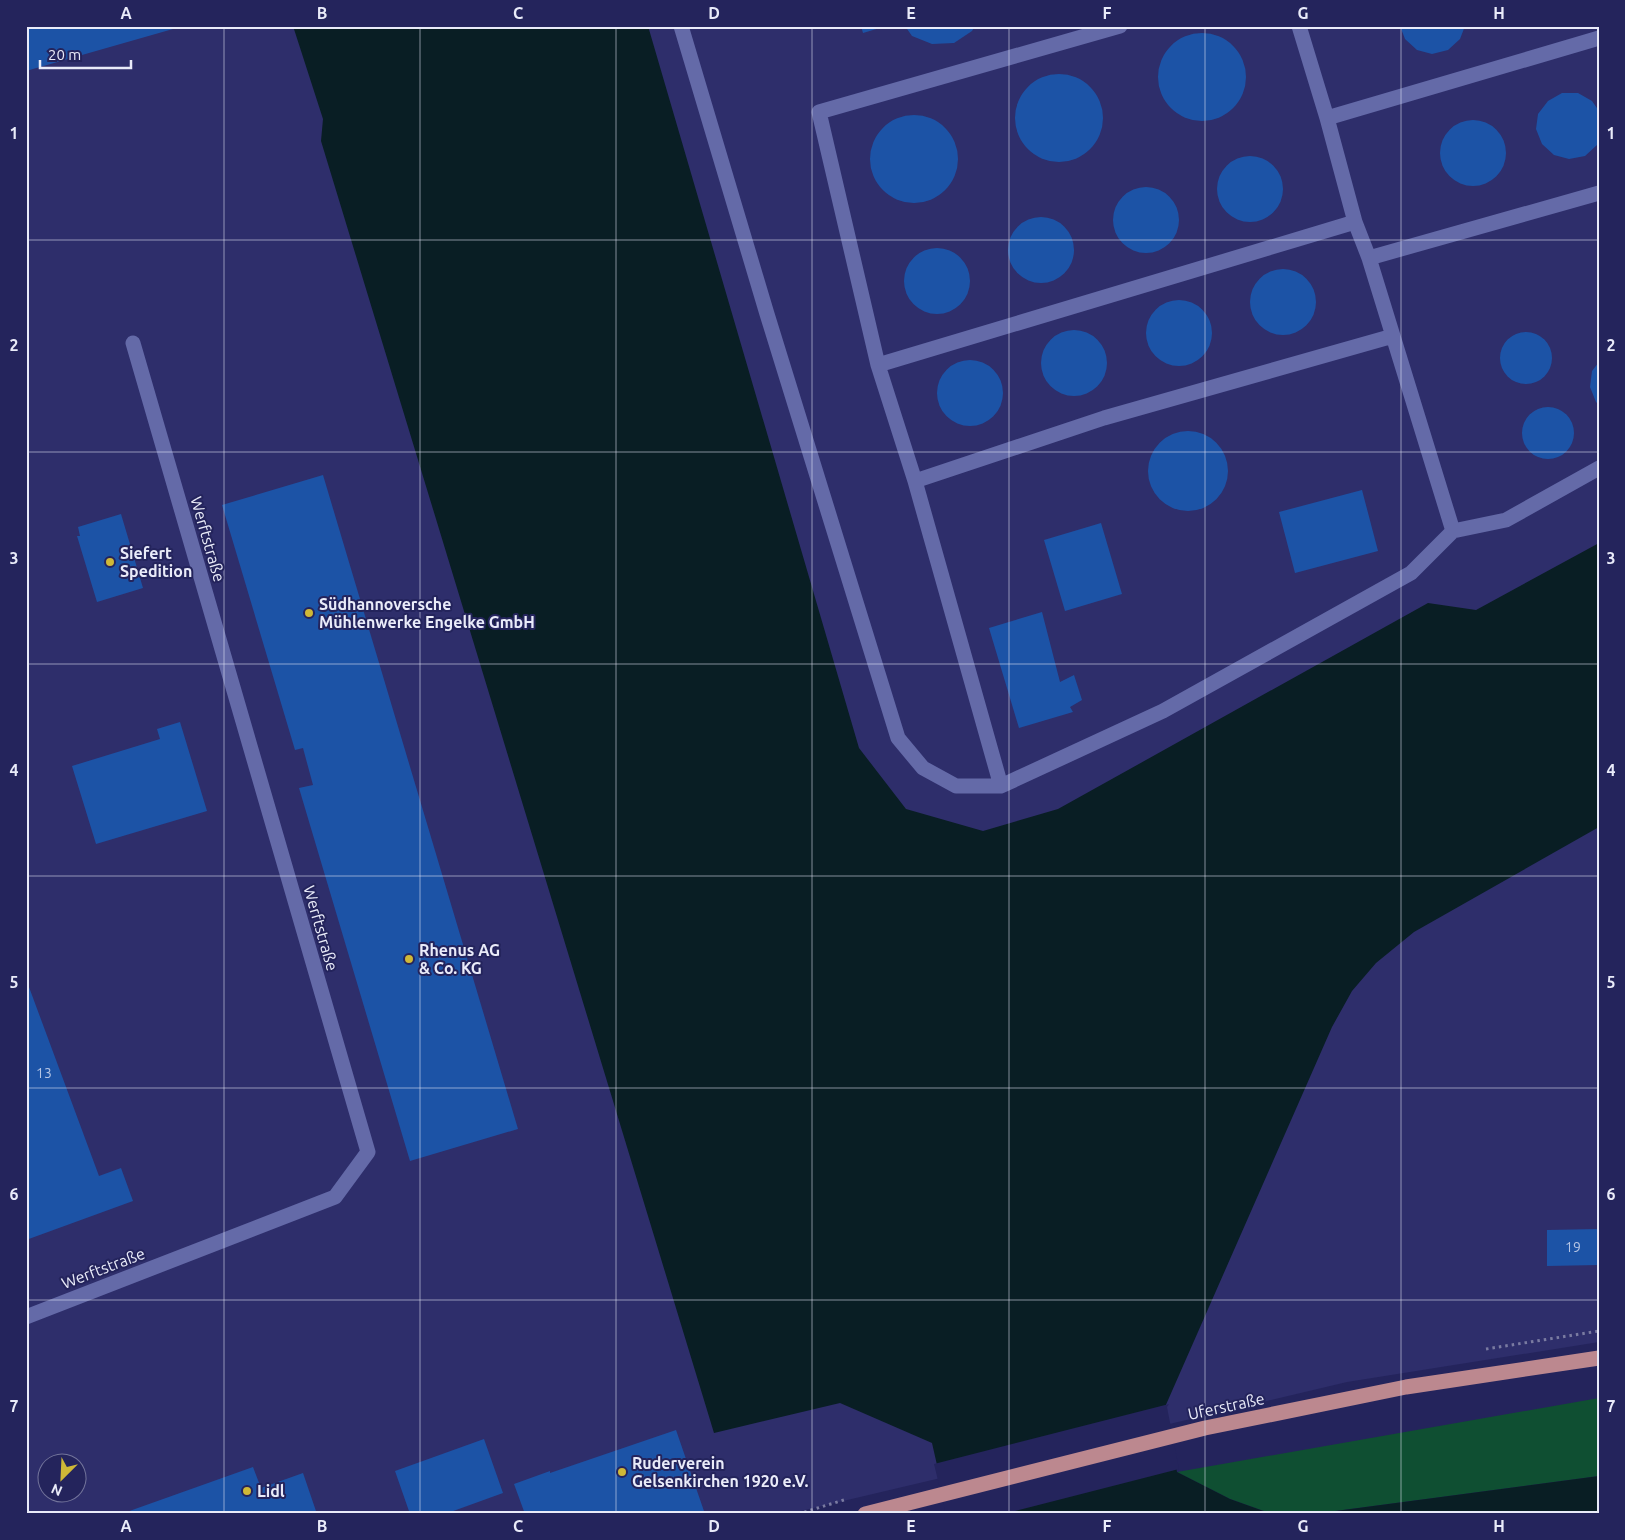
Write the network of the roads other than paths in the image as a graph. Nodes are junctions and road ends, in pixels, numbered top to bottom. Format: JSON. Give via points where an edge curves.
{"nodes":[{"id":1,"x":681,"y":26,"type":"edge"},
{"id":2,"x":1120,"y":26,"type":"edge"},
{"id":3,"x":1299,"y":26,"type":"edge"},
{"id":4,"x":1599,"y":38,"type":"edge"},
{"id":5,"x":1327,"y":118,"type":"junction"},
{"id":6,"x":1599,"y":193,"type":"edge"},
{"id":7,"x":1355,"y":222,"type":"junction"},
{"id":8,"x":1369,"y":258,"type":"junction"},
{"id":9,"x":1393,"y":336,"type":"junction"},
{"id":10,"x":133,"y":343,"type":"dead end"},
{"id":11,"x":878,"y":364,"type":"junction"},
{"id":12,"x":1599,"y":468,"type":"edge"},
{"id":13,"x":915,"y":481,"type":"junction"},
{"id":14,"x":1453,"y":531,"type":"junction"},
{"id":15,"x":1001,"y":786,"type":"junction"},
{"id":16,"x":26,"y":1317,"type":"edge"},
{"id":17,"x":1599,"y":1358,"type":"edge"},
{"id":18,"x":865,"y":1514,"type":"edge"}],
"edges":[{"from":1,"to":15,"type":"street","via":[[898,738],[923,768],[956,786]]},
{"from":2,"to":11,"type":"street","via":[[819,112]]},
{"from":3,"to":5,"type":"street"},
{"from":4,"to":5,"type":"street"},
{"from":5,"to":7,"type":"street"},
{"from":6,"to":8,"type":"street"},
{"from":7,"to":8,"type":"street"},
{"from":7,"to":11,"type":"street"},
{"from":8,"to":9,"type":"street"},
{"from":9,"to":13,"type":"street","via":[[1104,418]]},
{"from":9,"to":14,"type":"street"},
{"from":10,"to":16,"type":"street","name":"Werftstraße","via":[[368,1152],[335,1197]]},
{"from":11,"to":13,"type":"street"},
{"from":12,"to":14,"type":"street","via":[[1506,520]]},
{"from":13,"to":15,"type":"street"},
{"from":14,"to":15,"type":"street","via":[[1411,573],[1163,711]]},
{"from":17,"to":18,"type":"main road","name":"Uferstraße","via":[[1406,1387],[1205,1428]]}]}
